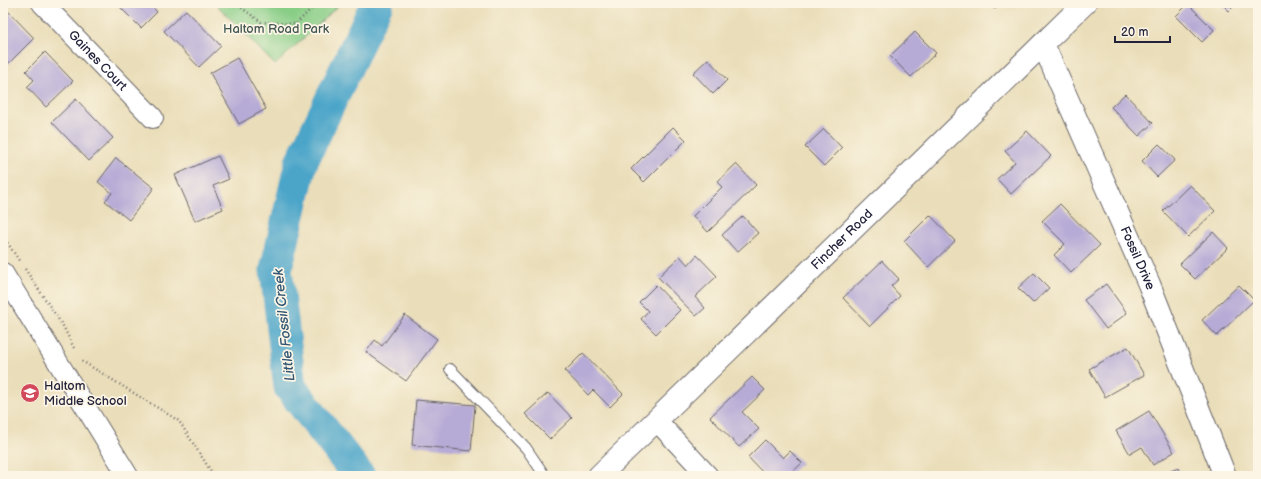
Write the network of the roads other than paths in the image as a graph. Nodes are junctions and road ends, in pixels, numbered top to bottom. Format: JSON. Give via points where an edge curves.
{"nodes":[{"id":1,"x":42,"y":3,"type":"edge"},
{"id":2,"x":1085,"y":3,"type":"edge"},
{"id":3,"x":1043,"y":44,"type":"junction"},
{"id":4,"x":153,"y":118,"type":"dead end"},
{"id":5,"x":3,"y":274,"type":"edge"},
{"id":6,"x":450,"y":369,"type":"dead end"},
{"id":7,"x":656,"y":420,"type":"junction"},
{"id":8,"x":128,"y":476,"type":"edge"},
{"id":9,"x":545,"y":476,"type":"edge"},
{"id":10,"x":599,"y":476,"type":"edge"},
{"id":11,"x":708,"y":476,"type":"edge"},
{"id":12,"x":1225,"y":476,"type":"edge"}],
"edges":[{"from":1,"to":4,"type":"street","name":"Gaines Court"},
{"from":2,"to":3,"type":"street","name":"Fincher Road"},
{"from":3,"to":7,"type":"street","name":"Fincher Road"},
{"from":3,"to":12,"type":"street","name":"Fossil Drive","via":[[1149,284]]},
{"from":5,"to":8,"type":"street"},
{"from":6,"to":9,"type":"lane","via":[[526,448]]},
{"from":7,"to":10,"type":"street","name":"Fincher Road"},
{"from":7,"to":11,"type":"street"}]}
